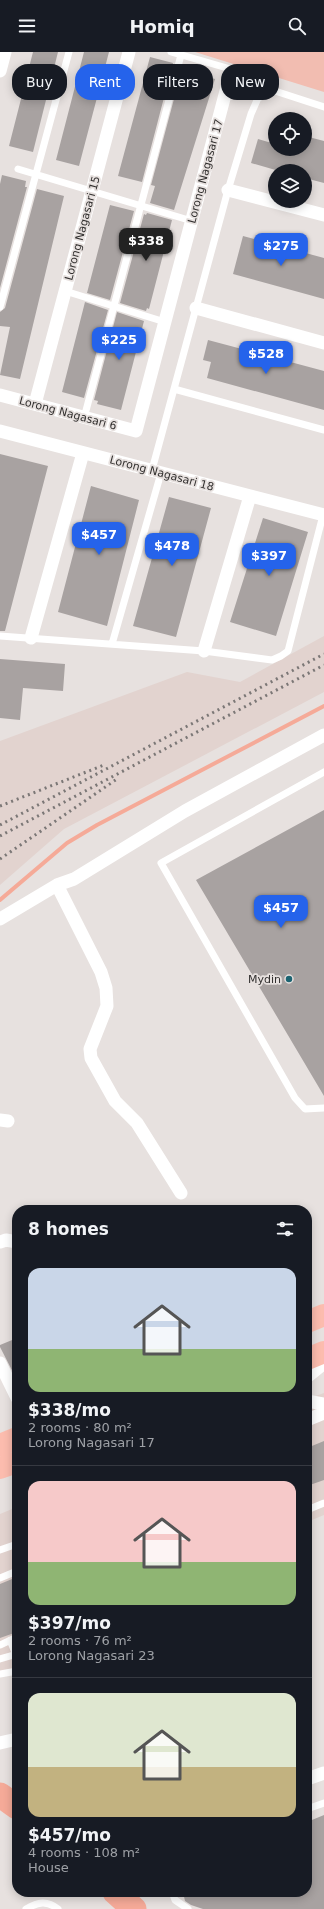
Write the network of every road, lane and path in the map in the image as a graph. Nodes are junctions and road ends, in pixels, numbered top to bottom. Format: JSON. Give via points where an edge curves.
{"nodes":[{"id":1,"x":5,"y":52,"type":"edge"},
{"id":2,"x":69,"y":52,"type":"edge"},
{"id":3,"x":128,"y":52,"type":"edge"},
{"id":4,"x":171,"y":52,"type":"edge"},
{"id":5,"x":181,"y":55,"type":"junction"},
{"id":6,"x":221,"y":66,"type":"edge"},
{"id":7,"x":0,"y":71,"type":"edge"},
{"id":8,"x":224,"y":100,"type":"edge"},
{"id":9,"x":324,"y":106,"type":"edge"},
{"id":10,"x":18,"y":169,"type":"dead end"},
{"id":11,"x":36,"y":175,"type":"junction"},
{"id":12,"x":228,"y":190,"type":"junction"},
{"id":13,"x":92,"y":191,"type":"junction"},
{"id":14,"x":141,"y":206,"type":"junction"},
{"id":15,"x":324,"y":215,"type":"edge"},
{"id":16,"x":192,"y":221,"type":"junction"},
{"id":17,"x":65,"y":291,"type":"junction"},
{"id":18,"x":114,"y":306,"type":"junction"},
{"id":19,"x":0,"y":307,"type":"edge"},
{"id":20,"x":196,"y":308,"type":"junction"},
{"id":21,"x":165,"y":322,"type":"junction"},
{"id":22,"x":324,"y":343,"type":"edge"},
{"id":23,"x":174,"y":389,"type":"junction"},
{"id":24,"x":0,"y":395,"type":"edge"},
{"id":25,"x":35,"y":404,"type":"junction"},
{"id":26,"x":84,"y":418,"type":"junction"},
{"id":27,"x":324,"y":430,"type":"edge"},
{"id":28,"x":0,"y":431,"type":"edge"},
{"id":29,"x":136,"y":431,"type":"joint"},
{"id":30,"x":83,"y":452,"type":"junction"},
{"id":31,"x":156,"y":471,"type":"junction"},
{"id":32,"x":250,"y":496,"type":"junction"},
{"id":33,"x":323,"y":515,"type":"edge"},
{"id":34,"x":0,"y":636,"type":"edge"},
{"id":35,"x":30,"y":638,"type":"junction"},
{"id":36,"x":112,"y":644,"type":"junction"},
{"id":37,"x":204,"y":651,"type":"junction"},
{"id":38,"x":324,"y":735,"type":"edge"},
{"id":39,"x":324,"y":772,"type":"edge"},
{"id":40,"x":57,"y":885,"type":"junction"},
{"id":41,"x":0,"y":920,"type":"edge"},
{"id":42,"x":324,"y":1108,"type":"edge"},
{"id":43,"x":181,"y":1193,"type":"dead end"},
{"id":44,"x":12,"y":1241,"type":"edge"},
{"id":45,"x":0,"y":1242,"type":"edge"},
{"id":46,"x":324,"y":1315,"type":"edge"},
{"id":47,"x":312,"y":1320,"type":"edge"},
{"id":48,"x":324,"y":1352,"type":"edge"},
{"id":49,"x":312,"y":1357,"type":"edge"},
{"id":50,"x":0,"y":1363,"type":"edge"},
{"id":51,"x":324,"y":1363,"type":"edge"},
{"id":52,"x":312,"y":1373,"type":"edge"},
{"id":53,"x":12,"y":1388,"type":"edge"},
{"id":54,"x":312,"y":1402,"type":"edge"},
{"id":55,"x":324,"y":1404,"type":"edge"},
{"id":56,"x":324,"y":1413,"type":"edge"},
{"id":57,"x":312,"y":1418,"type":"edge"},
{"id":58,"x":324,"y":1503,"type":"edge"},
{"id":59,"x":312,"y":1508,"type":"edge"},
{"id":60,"x":12,"y":1546,"type":"edge"},
{"id":61,"x":0,"y":1550,"type":"edge"},
{"id":62,"x":12,"y":1574,"type":"edge"},
{"id":63,"x":0,"y":1578,"type":"edge"},
{"id":64,"x":10,"y":1640,"type":"joint"},
{"id":65,"x":0,"y":1645,"type":"edge"},
{"id":66,"x":12,"y":1645,"type":"edge"},
{"id":67,"x":12,"y":1655,"type":"edge"},
{"id":68,"x":0,"y":1659,"type":"edge"},
{"id":69,"x":12,"y":1672,"type":"edge"},
{"id":70,"x":0,"y":1674,"type":"edge"},
{"id":71,"x":12,"y":1740,"type":"edge"},
{"id":72,"x":0,"y":1743,"type":"edge"},
{"id":73,"x":324,"y":1773,"type":"edge"},
{"id":74,"x":312,"y":1777,"type":"edge"},
{"id":75,"x":324,"y":1803,"type":"edge"},
{"id":76,"x":312,"y":1807,"type":"edge"},
{"id":77,"x":174,"y":1897,"type":"edge"},
{"id":78,"x":26,"y":1909,"type":"edge"},
{"id":79,"x":58,"y":1909,"type":"edge"},
{"id":80,"x":188,"y":1909,"type":"edge"}],
"edges":[{"from":1,"to":7,"type":"street"},
{"from":2,"to":11,"type":"lane"},
{"from":3,"to":13,"type":"street","name":"Lorong Nagasari 15"},
{"from":4,"to":5,"type":"lane"},
{"from":5,"to":6,"type":"lane"},
{"from":5,"to":14,"type":"lane"},
{"from":8,"to":16,"type":"street","name":"Lorong Nagasari 17"},
{"from":9,"to":12,"type":"lane","via":[[275,91],[258,98]]},
{"from":10,"to":11,"type":"lane"},
{"from":11,"to":13,"type":"lane"},
{"from":11,"to":19,"type":"lane"},
{"from":12,"to":15,"type":"street"},
{"from":12,"to":20,"type":"lane"},
{"from":13,"to":14,"type":"lane"},
{"from":13,"to":17,"type":"street","name":"Lorong Nagasari 15"},
{"from":14,"to":16,"type":"lane"},
{"from":14,"to":18,"type":"lane"},
{"from":16,"to":21,"type":"street","name":"Lorong Nagasari 17"},
{"from":17,"to":18,"type":"lane"},
{"from":17,"to":25,"type":"street","name":"Lorong Nagasari 15"},
{"from":18,"to":21,"type":"lane"},
{"from":18,"to":26,"type":"lane"},
{"from":20,"to":22,"type":"street"},
{"from":20,"to":23,"type":"lane"},
{"from":21,"to":29,"type":"street","name":"Lorong Nagasari 17"},
{"from":23,"to":27,"type":"lane"},
{"from":23,"to":31,"type":"lane"},
{"from":24,"to":25,"type":"street","name":"Lorong Nagasari 6"},
{"from":25,"to":26,"type":"street","name":"Lorong Nagasari 6"},
{"from":26,"to":29,"type":"street","name":"Lorong Nagasari 6"},
{"from":28,"to":30,"type":"street","name":"Lorong Nagasari 18"},
{"from":30,"to":31,"type":"street","name":"Lorong Nagasari 18"},
{"from":30,"to":35,"type":"street"},
{"from":31,"to":32,"type":"street","name":"Lorong Nagasari 18"},
{"from":31,"to":36,"type":"lane"},
{"from":32,"to":33,"type":"street","name":"Lorong Nagasari 18"},
{"from":32,"to":37,"type":"street"},
{"from":33,"to":37,"type":"lane","via":[[288,650],[272,660]]},
{"from":34,"to":35,"type":"lane"},
{"from":35,"to":36,"type":"lane"},
{"from":36,"to":37,"type":"lane"},
{"from":38,"to":40,"type":"street","via":[[185,811],[74,879]]},
{"from":39,"to":42,"type":"lane","via":[[161,863],[295,1098],[305,1109]]},
{"from":40,"to":41,"type":"street"},
{"from":40,"to":43,"type":"street","via":[[101,972],[106,988],[107,1006],[90,1049],[91,1058],[115,1101],[137,1123]]},
{"from":44,"to":45,"type":"street"},
{"from":46,"to":47,"type":"highway"},
{"from":48,"to":49,"type":"highway"},
{"from":50,"to":53,"type":"street"},
{"from":51,"to":52,"type":"street"},
{"from":54,"to":55,"type":"street"},
{"from":56,"to":57,"type":"street"},
{"from":58,"to":59,"type":"lane"},
{"from":60,"to":61,"type":"lane"},
{"from":62,"to":63,"type":"lane"},
{"from":64,"to":65,"type":"lane"},
{"from":64,"to":66,"type":"lane"},
{"from":67,"to":68,"type":"lane"},
{"from":69,"to":70,"type":"lane"},
{"from":71,"to":72,"type":"street"},
{"from":73,"to":74,"type":"street"},
{"from":75,"to":76,"type":"lane"},
{"from":77,"to":80,"type":"lane"},
{"from":78,"to":79,"type":"lane","via":[[43,1902]]}]}
